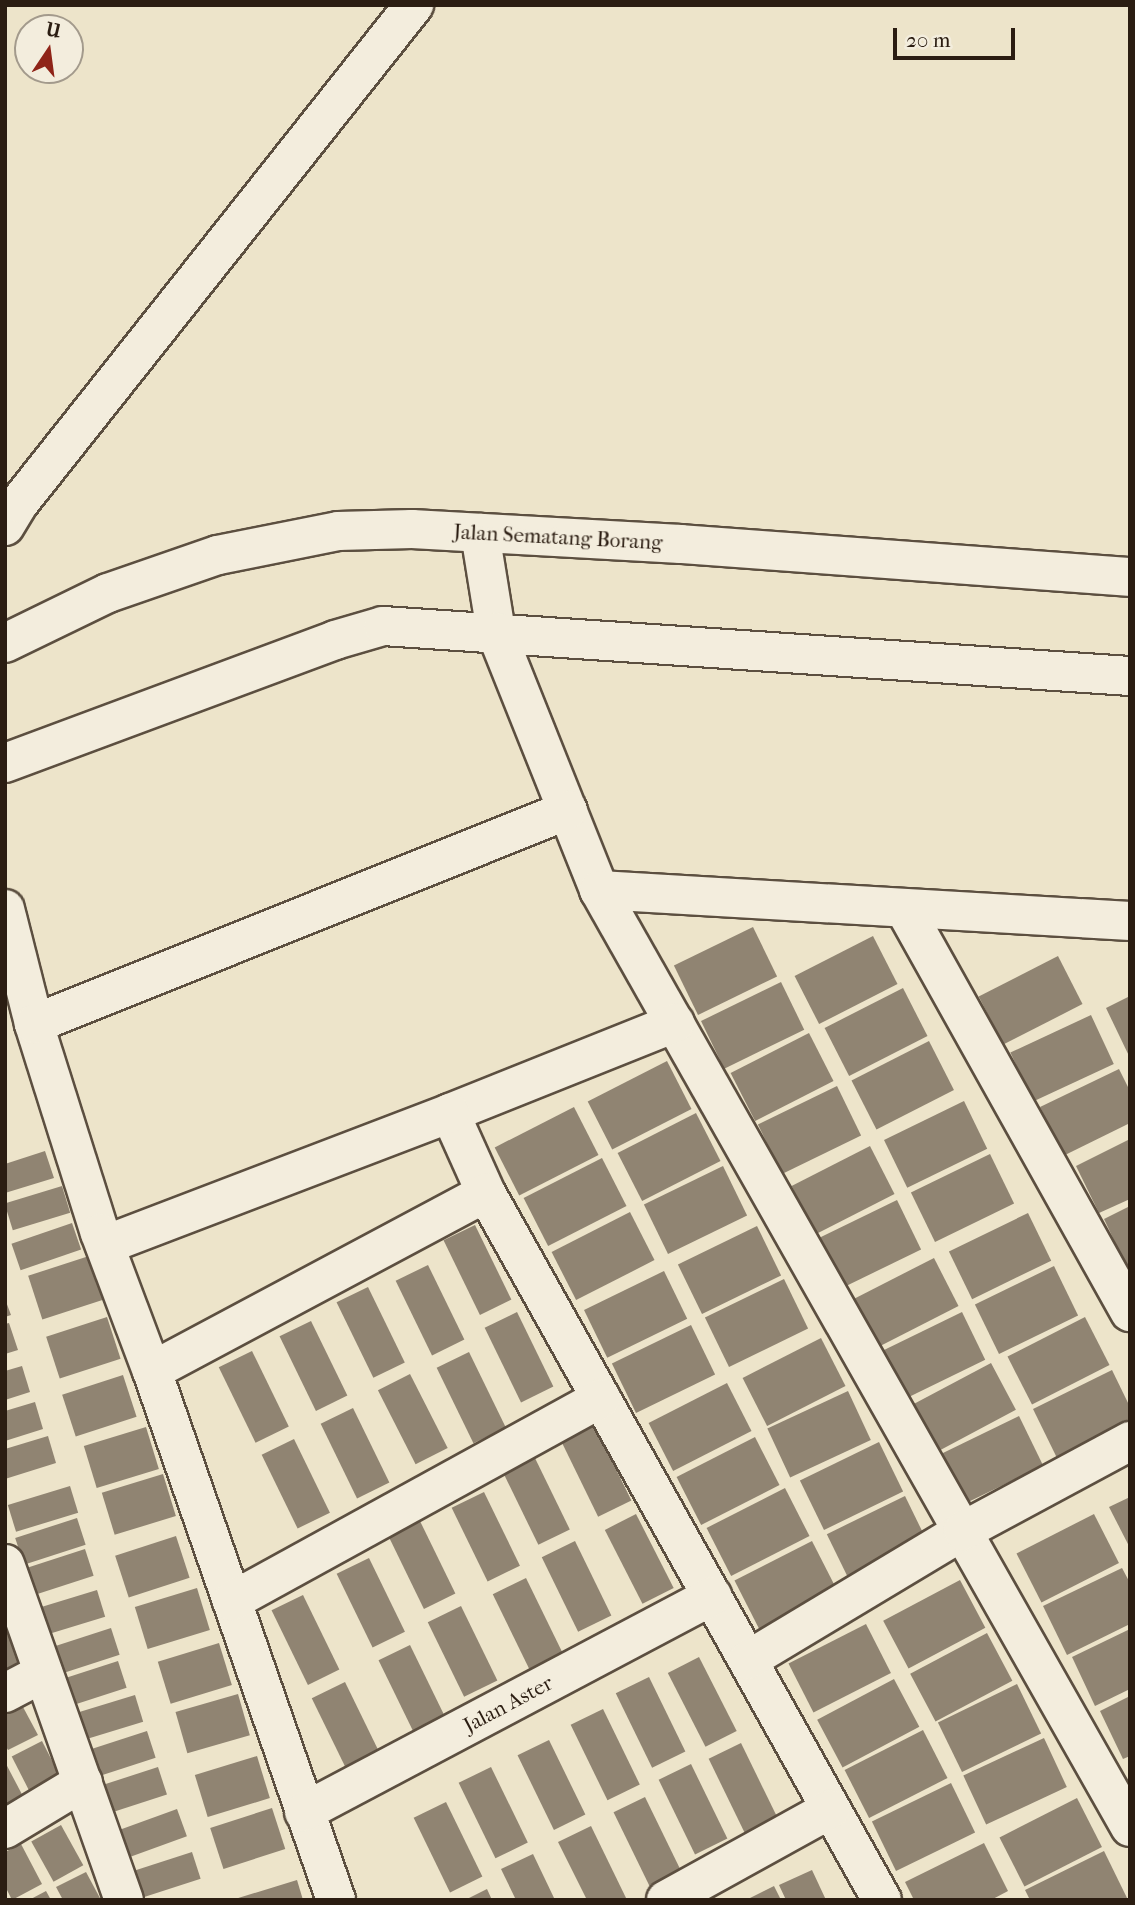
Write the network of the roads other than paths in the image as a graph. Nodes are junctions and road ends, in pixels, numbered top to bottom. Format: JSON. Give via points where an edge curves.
{"nodes":[{"id":1,"x":414,"y":5,"type":"edge"},
{"id":2,"x":5,"y":526,"type":"edge"},
{"id":3,"x":480,"y":533,"type":"junction"},
{"id":4,"x":1130,"y":577,"type":"edge"},
{"id":5,"x":496,"y":632,"type":"junction"},
{"id":6,"x":5,"y":643,"type":"edge"},
{"id":7,"x":1130,"y":676,"type":"edge"},
{"id":8,"x":5,"y":763,"type":"edge"},
{"id":9,"x":568,"y":810,"type":"junction"},
{"id":10,"x":599,"y":890,"type":"junction"},
{"id":11,"x":904,"y":908,"type":"junction"},
{"id":12,"x":5,"y":909,"type":"edge"},
{"id":13,"x":1130,"y":921,"type":"edge"},
{"id":14,"x":675,"y":1023,"type":"junction"},
{"id":15,"x":34,"y":1024,"type":"junction"},
{"id":16,"x":450,"y":1113,"type":"junction"},
{"id":17,"x":486,"y":1193,"type":"junction"},
{"id":18,"x":105,"y":1245,"type":"junction"},
{"id":19,"x":1130,"y":1312,"type":"edge"},
{"id":20,"x":152,"y":1371,"type":"junction"},
{"id":21,"x":601,"y":1398,"type":"junction"},
{"id":22,"x":1130,"y":1441,"type":"edge"},
{"id":23,"x":963,"y":1531,"type":"junction"},
{"id":24,"x":5,"y":1564,"type":"edge"},
{"id":25,"x":712,"y":1596,"type":"junction"},
{"id":26,"x":232,"y":1601,"type":"junction"},
{"id":27,"x":748,"y":1660,"type":"junction"},
{"id":28,"x":44,"y":1673,"type":"junction"},
{"id":29,"x":5,"y":1693,"type":"edge"},
{"id":30,"x":83,"y":1782,"type":"junction"},
{"id":31,"x":831,"y":1809,"type":"junction"},
{"id":32,"x":304,"y":1812,"type":"junction"},
{"id":33,"x":1130,"y":1827,"type":"edge"},
{"id":34,"x":5,"y":1829,"type":"edge"},
{"id":35,"x":124,"y":1900,"type":"edge"},
{"id":36,"x":336,"y":1900,"type":"edge"},
{"id":37,"x":666,"y":1900,"type":"edge"},
{"id":38,"x":882,"y":1900,"type":"edge"}],
"edges":[{"from":1,"to":2,"type":"street"},
{"from":3,"to":4,"type":"street","name":"Jalan Sematang Borang"},
{"from":3,"to":5,"type":"street"},
{"from":3,"to":6,"type":"street","name":"Jalan Sematang Borang","via":[[338,531],[218,555],[108,593]]},
{"from":5,"to":7,"type":"street"},
{"from":5,"to":8,"type":"street","via":[[383,626]]},
{"from":5,"to":9,"type":"street"},
{"from":9,"to":10,"type":"street"},
{"from":9,"to":15,"type":"street"},
{"from":10,"to":11,"type":"street"},
{"from":10,"to":14,"type":"street"},
{"from":11,"to":13,"type":"street"},
{"from":11,"to":19,"type":"street"},
{"from":12,"to":15,"type":"street"},
{"from":14,"to":16,"type":"street"},
{"from":14,"to":23,"type":"street"},
{"from":15,"to":18,"type":"street"},
{"from":16,"to":17,"type":"street"},
{"from":16,"to":18,"type":"street"},
{"from":17,"to":20,"type":"street"},
{"from":17,"to":21,"type":"street"},
{"from":18,"to":20,"type":"street"},
{"from":20,"to":26,"type":"street"},
{"from":21,"to":25,"type":"street"},
{"from":21,"to":26,"type":"street"},
{"from":22,"to":23,"type":"street"},
{"from":23,"to":27,"type":"street"},
{"from":23,"to":33,"type":"street"},
{"from":24,"to":28,"type":"street"},
{"from":25,"to":27,"type":"street"},
{"from":25,"to":32,"type":"street","name":"Jalan Aster"},
{"from":26,"to":32,"type":"street"},
{"from":27,"to":31,"type":"street"},
{"from":28,"to":29,"type":"street"},
{"from":28,"to":30,"type":"street"},
{"from":30,"to":34,"type":"street"},
{"from":30,"to":35,"type":"street"},
{"from":31,"to":37,"type":"street"},
{"from":31,"to":38,"type":"street"},
{"from":32,"to":36,"type":"street"}]}
